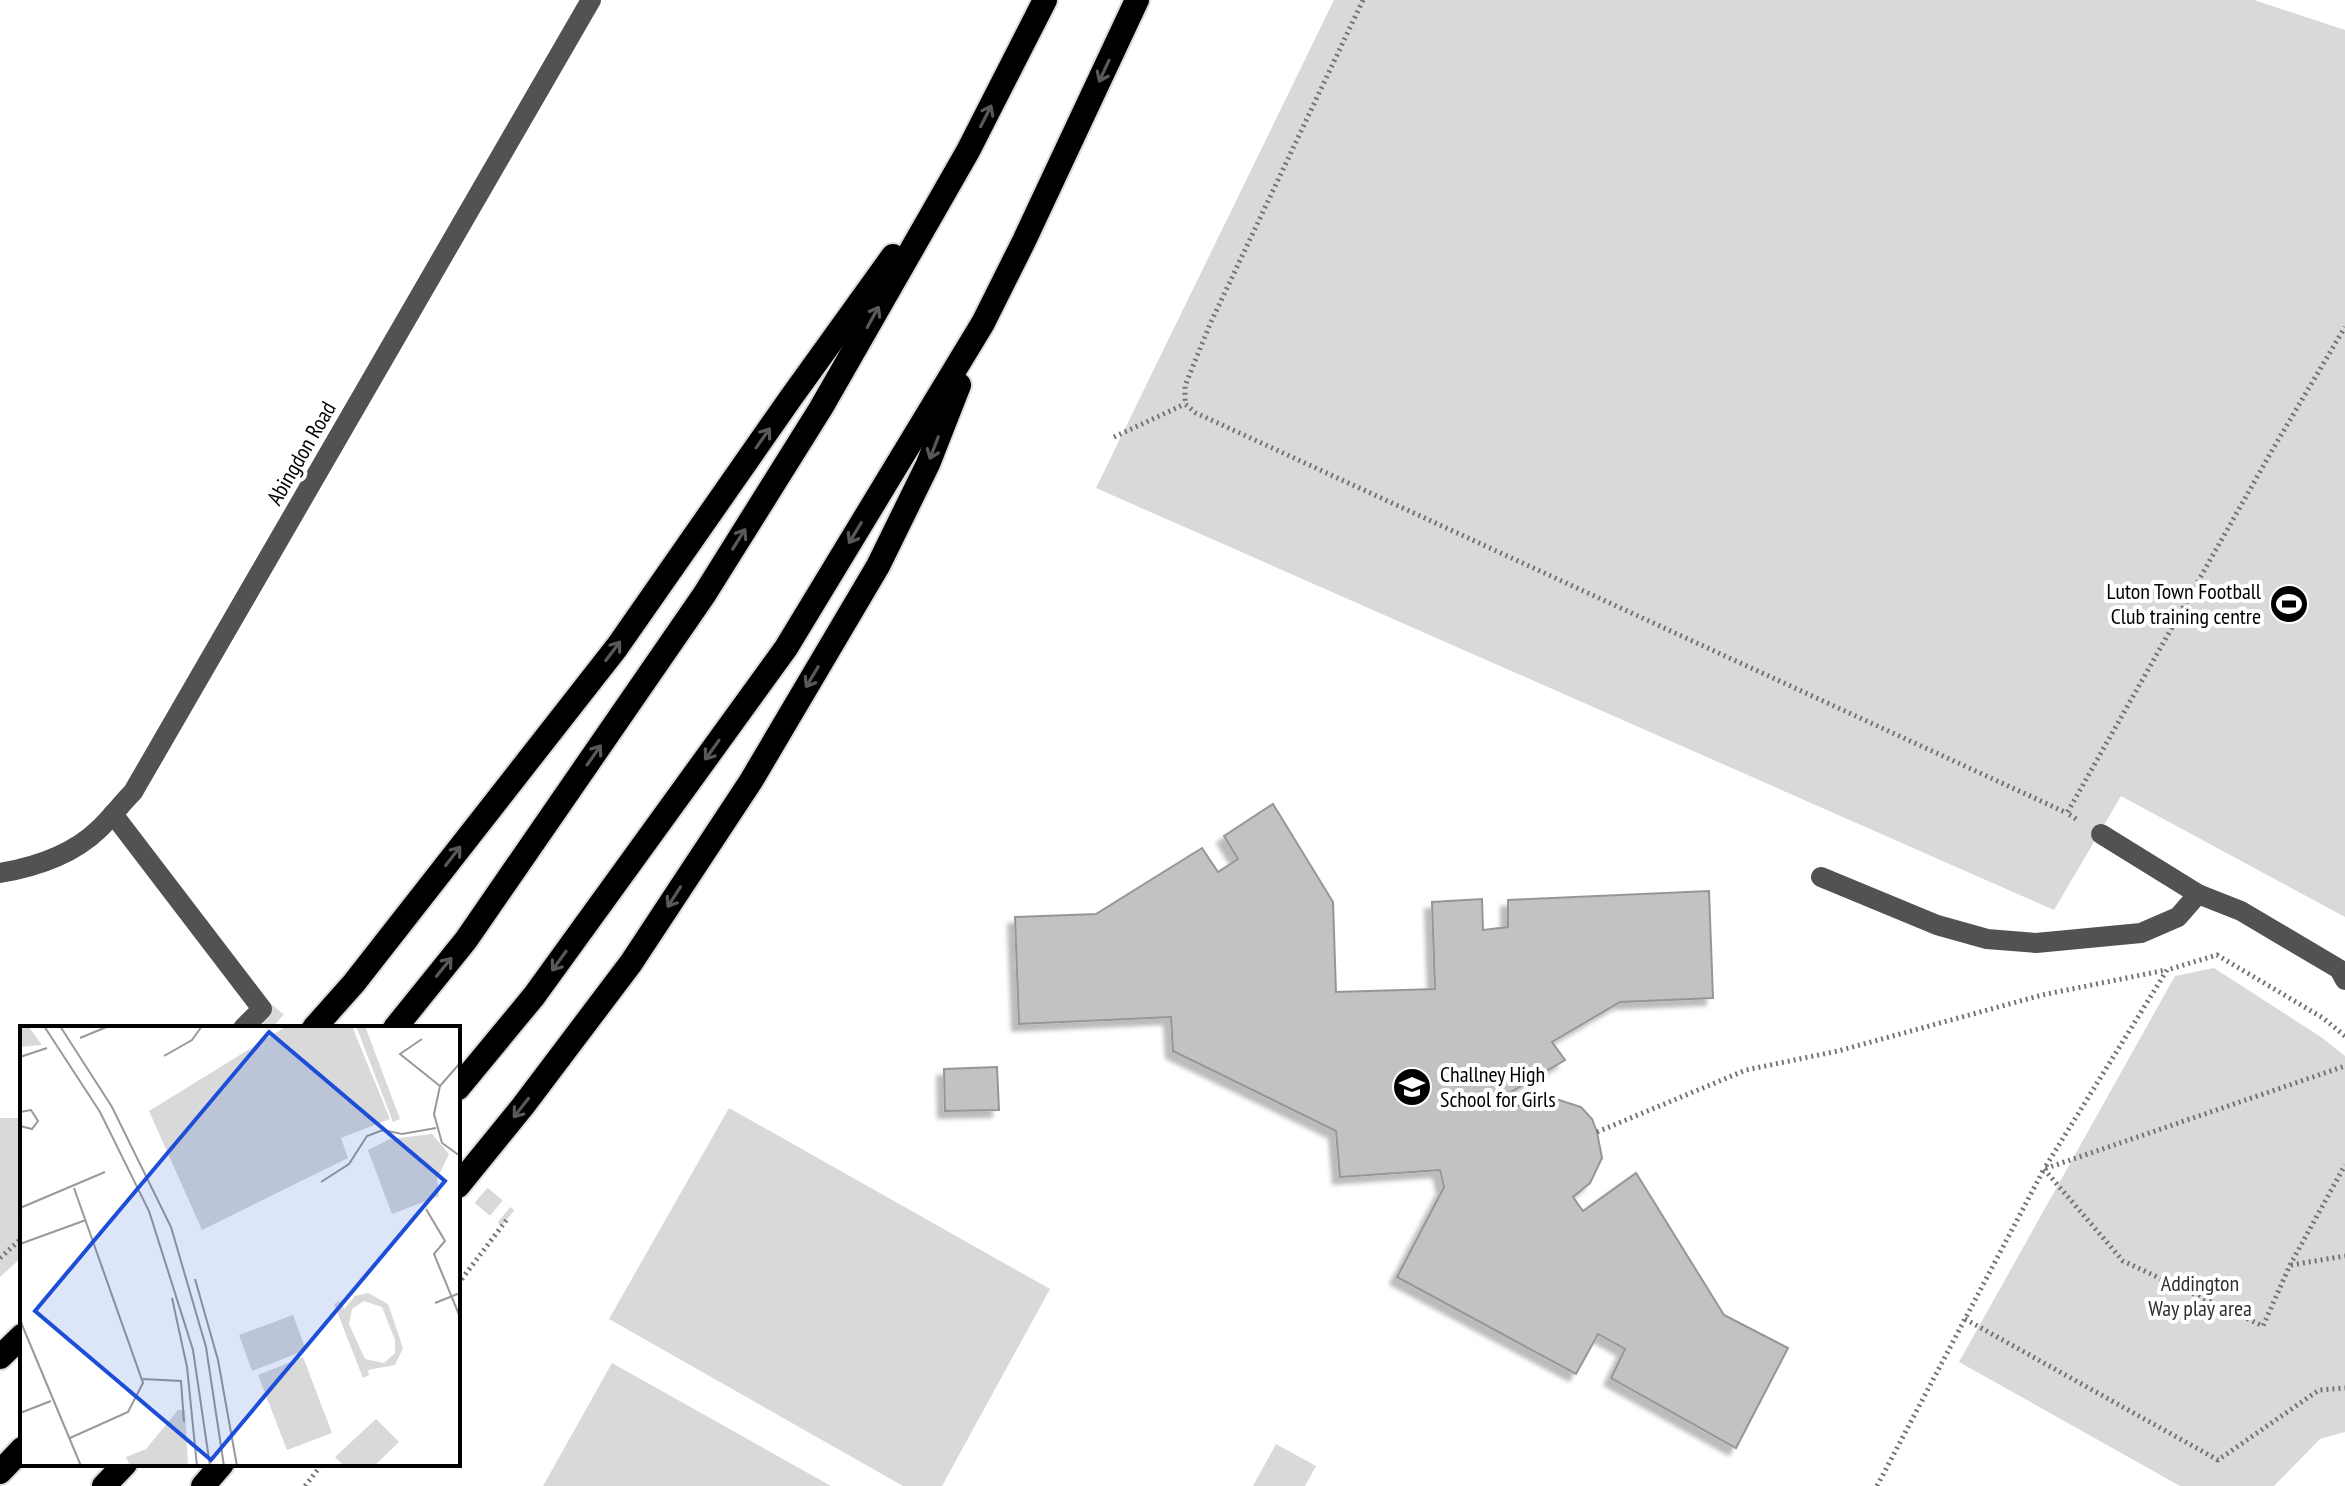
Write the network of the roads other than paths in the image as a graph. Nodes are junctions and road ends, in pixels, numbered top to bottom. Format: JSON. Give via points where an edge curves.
{"nodes":[{"id":1,"x":591,"y":0,"type":"edge"},
{"id":2,"x":1045,"y":0,"type":"edge"},
{"id":3,"x":1137,"y":0,"type":"edge"},
{"id":4,"x":948,"y":184,"type":"junction"},
{"id":5,"x":983,"y":323,"type":"junction"},
{"id":6,"x":113,"y":814,"type":"junction"},
{"id":7,"x":2101,"y":834,"type":"road end"},
{"id":8,"x":0,"y":873,"type":"edge"},
{"id":9,"x":1821,"y":877,"type":"dead end"},
{"id":10,"x":2198,"y":894,"type":"junction"},
{"id":11,"x":2345,"y":980,"type":"edge"},
{"id":12,"x":245,"y":1026,"type":"edge"},
{"id":13,"x":316,"y":1026,"type":"edge"},
{"id":14,"x":397,"y":1026,"type":"edge"},
{"id":15,"x":460,"y":1086,"type":"edge"},
{"id":16,"x":460,"y":1184,"type":"edge"},
{"id":17,"x":20,"y":1338,"type":"edge"},
{"id":18,"x":0,"y":1357,"type":"edge"},
{"id":19,"x":20,"y":1451,"type":"edge"},
{"id":20,"x":123,"y":1466,"type":"edge"},
{"id":21,"x":220,"y":1466,"type":"edge"},
{"id":22,"x":0,"y":1472,"type":"edge"},
{"id":23,"x":104,"y":1486,"type":"edge"},
{"id":24,"x":203,"y":1486,"type":"edge"}],
"edges":[{"from":1,"to":6,"type":"street","name":"Abingdon Road","via":[[133,792]]},
{"from":4,"to":2,"type":"highway","one_way":true},
{"from":3,"to":5,"type":"highway","one_way":true},
{"from":13,"to":4,"type":"highway","one_way":true,"via":[[617,647],[857,303]]},
{"from":14,"to":4,"type":"highway","one_way":true,"via":[[466,940],[704,595],[821,408]]},
{"from":5,"to":15,"type":"highway","one_way":true,"via":[[786,648],[534,996]]},
{"from":5,"to":16,"type":"highway","one_way":true,"via":[[928,464],[878,566],[751,781],[631,963]]},
{"from":6,"to":8,"type":"street","name":"Abingdon Road","via":[[57,858]]},
{"from":6,"to":12,"type":"street","via":[[262,1009]]},
{"from":7,"to":10,"type":"street"},
{"from":9,"to":10,"type":"street","via":[[1937,925],[1987,939],[2036,943],[2141,933],[2178,917]]},
{"from":10,"to":11,"type":"street","via":[[2253,918],[2339,969]]},
{"from":17,"to":18,"type":"highway"},
{"from":19,"to":22,"type":"highway"},
{"from":20,"to":23,"type":"highway"},
{"from":21,"to":24,"type":"highway"}]}
